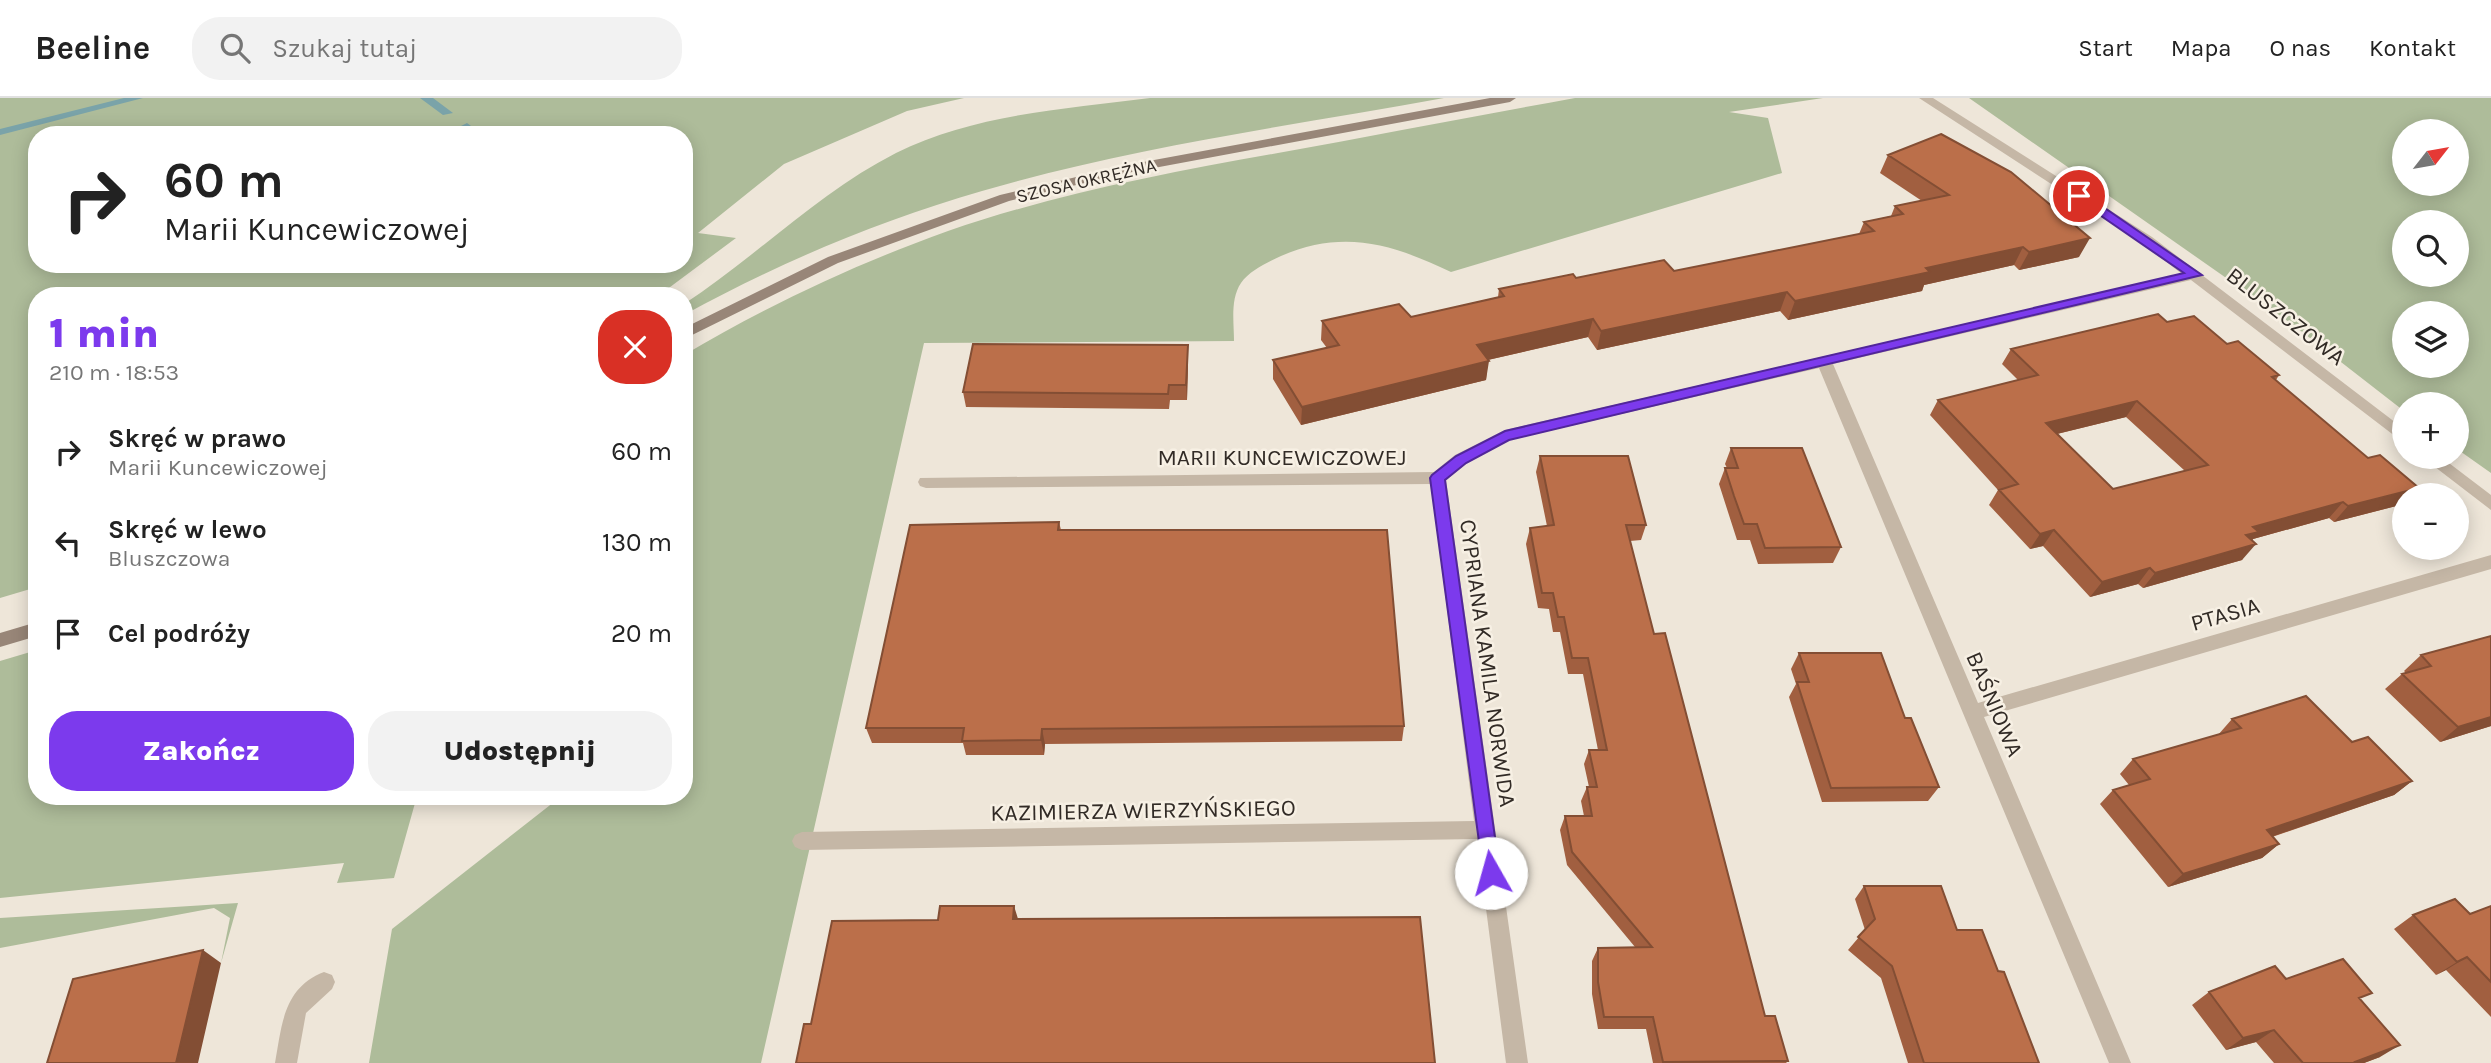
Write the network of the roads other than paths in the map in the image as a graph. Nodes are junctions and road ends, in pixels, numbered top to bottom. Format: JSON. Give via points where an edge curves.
{"nodes":[{"id":1,"x":1510,"y":98,"type":"edge"},
{"id":2,"x":1925,"y":98,"type":"edge"},
{"id":3,"x":2195,"y":275,"type":"junction"},
{"id":4,"x":693,"y":329,"type":"edge"},
{"id":5,"x":1825,"y":363,"type":"junction"},
{"id":6,"x":2392,"y":428,"type":"edge"},
{"id":7,"x":2446,"y":469,"type":"edge"},
{"id":8,"x":1438,"y":478,"type":"junction"},
{"id":9,"x":926,"y":482,"type":"dead end"},
{"id":10,"x":2491,"y":504,"type":"edge"},
{"id":11,"x":2491,"y":562,"type":"edge"},
{"id":12,"x":28,"y":632,"type":"edge"},
{"id":13,"x":0,"y":640,"type":"edge"},
{"id":14,"x":1972,"y":713,"type":"junction"},
{"id":15,"x":1485,"y":830,"type":"junction"},
{"id":16,"x":802,"y":841,"type":"dead end"},
{"id":17,"x":324,"y":982,"type":"dead end"},
{"id":18,"x":286,"y":1063,"type":"edge"},
{"id":19,"x":1517,"y":1063,"type":"edge"},
{"id":20,"x":2120,"y":1063,"type":"edge"}],
"edges":[{"from":1,"to":4,"type":"street","name":"SZOSA OKRĘŻNA","via":[[1138,167],[1005,198],[859,249]]},
{"from":2,"to":3,"type":"street","name":"BLUSZCZOWA"},
{"from":3,"to":5,"type":"street","name":"MARII KUNCEWICZOWEJ"},
{"from":3,"to":6,"type":"street","name":"BLUSZCZOWA"},
{"from":5,"to":8,"type":"street","name":"MARII KUNCEWICZOWEJ","via":[[1505,436],[1461,459]]},
{"from":5,"to":14,"type":"street","name":"BAŚNIOWA"},
{"from":7,"to":10,"type":"street"},
{"from":8,"to":9,"type":"street","name":"MARII KUNCEWICZOWEJ"},
{"from":8,"to":15,"type":"street","name":"CYPRIANA KAMILA NORWIDA"},
{"from":11,"to":14,"type":"street","name":"PTASIA"},
{"from":12,"to":13,"type":"street"},
{"from":14,"to":20,"type":"street","name":"BAŚNIOWA"},
{"from":15,"to":16,"type":"street","name":"KAZIMIERZA WIERZYŃSKIEGO"},
{"from":15,"to":19,"type":"street","name":"CYPRIANA KAMILA NORWIDA"},
{"from":17,"to":18,"type":"street","via":[[296,1008]]}]}
